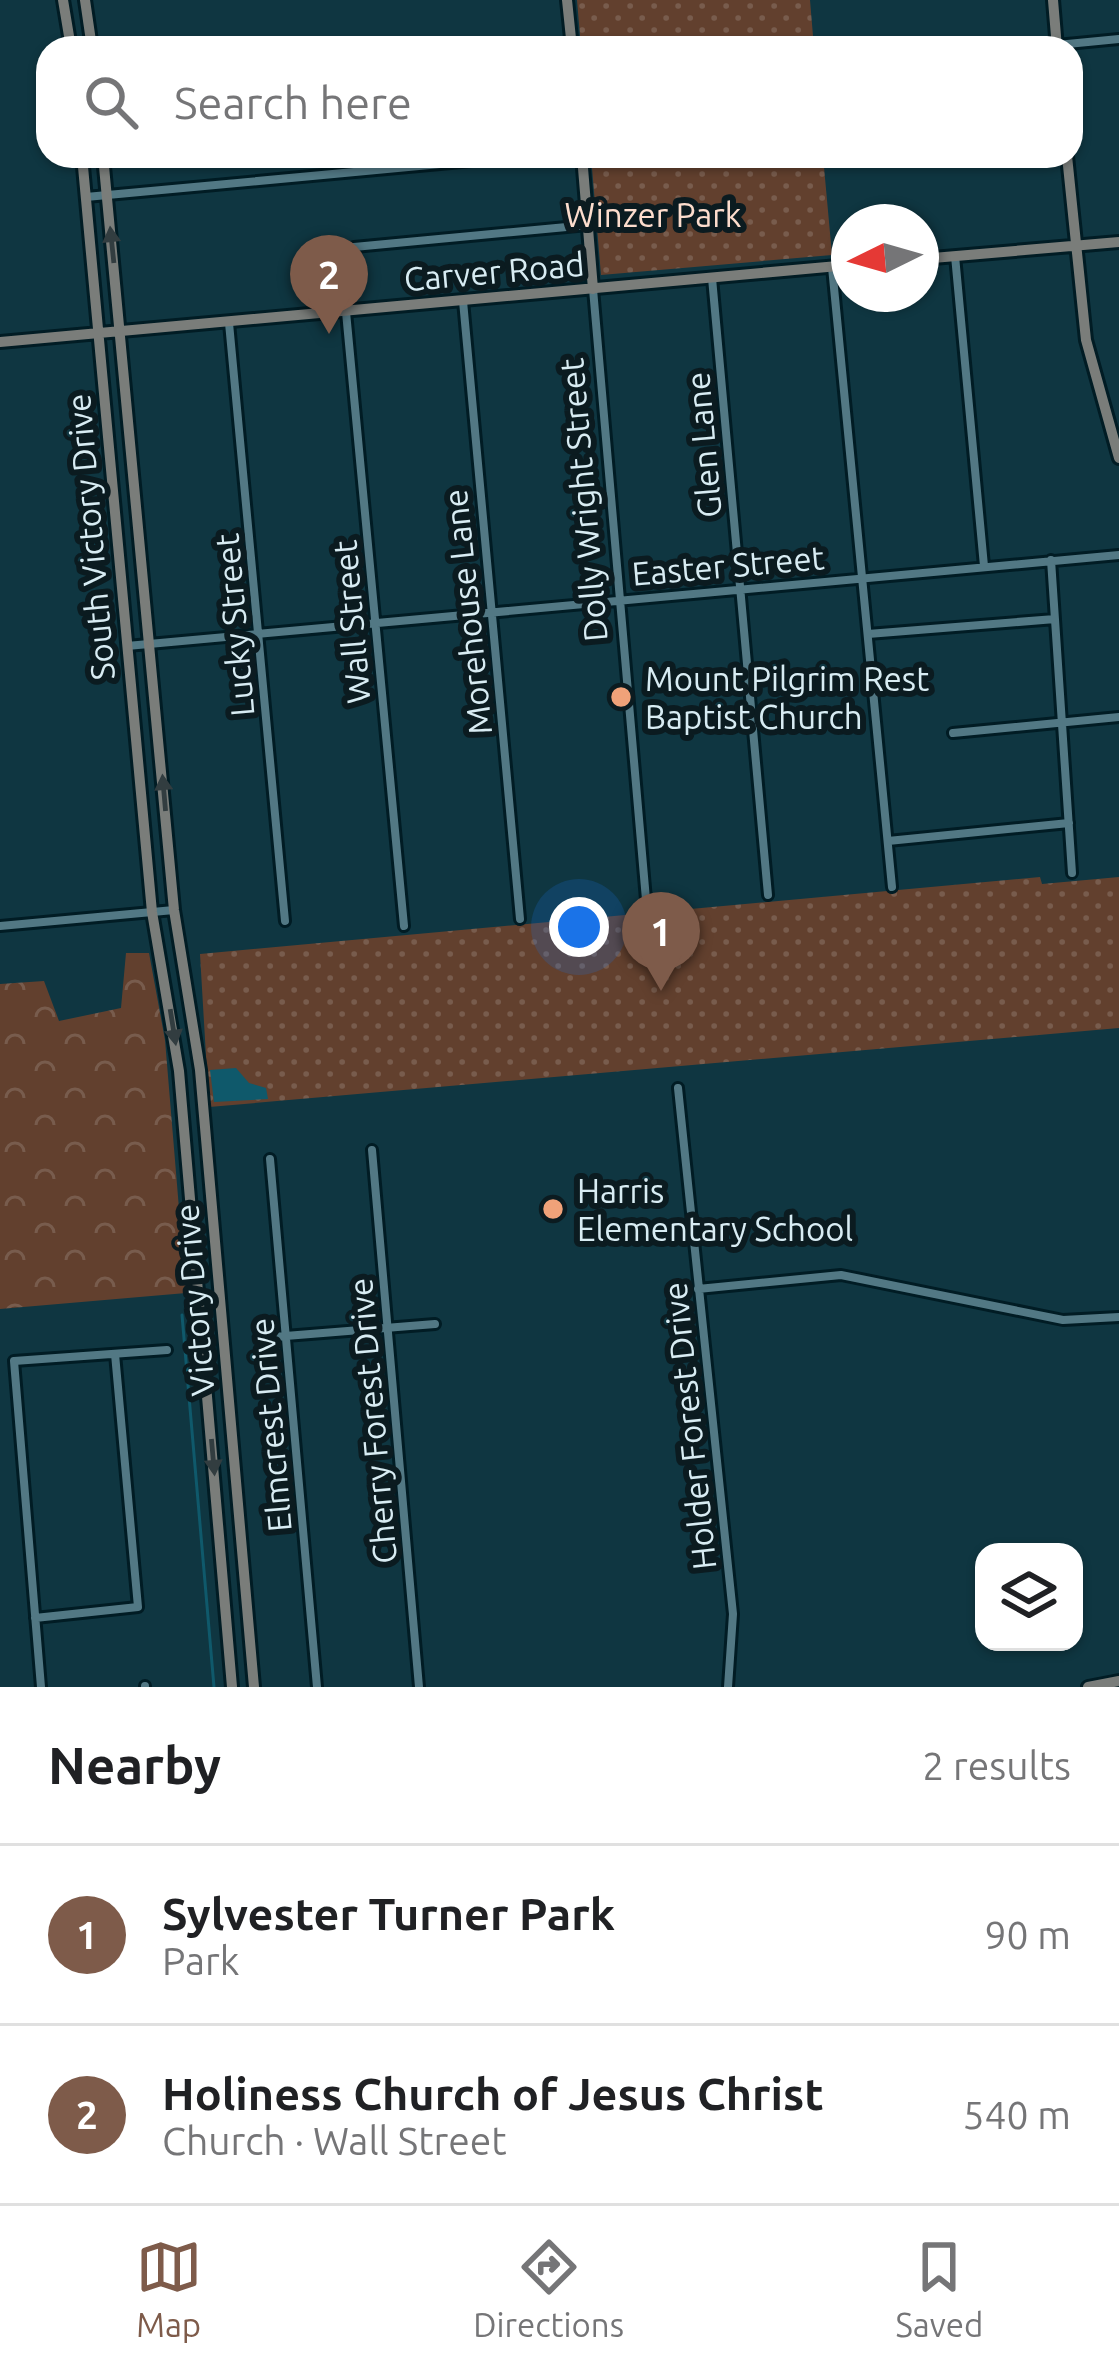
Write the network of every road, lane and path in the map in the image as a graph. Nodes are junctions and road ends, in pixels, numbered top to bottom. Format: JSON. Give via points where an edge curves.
{"nodes":[{"id":1,"x":63,"y":0,"type":"edge"},
{"id":2,"x":85,"y":0,"type":"edge"},
{"id":3,"x":567,"y":0,"type":"edge"},
{"id":4,"x":1053,"y":0,"type":"edge"},
{"id":5,"x":69,"y":36,"type":"edge"},
{"id":6,"x":90,"y":36,"type":"edge"},
{"id":7,"x":571,"y":36,"type":"edge"},
{"id":8,"x":1056,"y":36,"type":"edge"},
{"id":9,"x":1119,"y":39,"type":"edge"},
{"id":10,"x":1083,"y":44,"type":"edge"},
{"id":11,"x":83,"y":168,"type":"edge"},
{"id":12,"x":104,"y":168,"type":"edge"},
{"id":13,"x":401,"y":168,"type":"edge"},
{"id":14,"x":583,"y":168,"type":"edge"},
{"id":15,"x":1068,"y":168,"type":"edge"},
{"id":16,"x":107,"y":196,"type":"junction"},
{"id":17,"x":86,"y":197,"type":"junction"},
{"id":18,"x":588,"y":225,"type":"junction"},
{"id":19,"x":1119,"y":242,"type":"edge"},
{"id":20,"x":1075,"y":246,"type":"junction"},
{"id":21,"x":354,"y":248,"type":"dead end"},
{"id":22,"x":955,"y":256,"type":"junction"},
{"id":23,"x":939,"y":257,"type":"edge"},
{"id":24,"x":831,"y":267,"type":"edge"},
{"id":25,"x":712,"y":278,"type":"junction"},
{"id":26,"x":592,"y":290,"type":"junction"},
{"id":27,"x":463,"y":301,"type":"junction"},
{"id":28,"x":346,"y":312,"type":"junction"},
{"id":29,"x":836,"y":312,"type":"edge"},
{"id":30,"x":229,"y":323,"type":"junction"},
{"id":31,"x":98,"y":334,"type":"junction"},
{"id":32,"x":121,"y":334,"type":"junction"},
{"id":33,"x":0,"y":342,"type":"edge"},
{"id":34,"x":1119,"y":458,"type":"edge"},
{"id":35,"x":136,"y":492,"type":"junction"},
{"id":36,"x":113,"y":494,"type":"junction"},
{"id":37,"x":1119,"y":555,"type":"edge"},
{"id":38,"x":1051,"y":560,"type":"junction"},
{"id":39,"x":985,"y":566,"type":"junction"},
{"id":40,"x":862,"y":578,"type":"junction"},
{"id":41,"x":741,"y":587,"type":"junction"},
{"id":42,"x":619,"y":599,"type":"junction"},
{"id":43,"x":492,"y":611,"type":"junction"},
{"id":44,"x":1055,"y":619,"type":"junction"},
{"id":45,"x":375,"y":623,"type":"junction"},
{"id":46,"x":259,"y":633,"type":"junction"},
{"id":47,"x":868,"y":634,"type":"junction"},
{"id":48,"x":151,"y":644,"type":"junction"},
{"id":49,"x":128,"y":646,"type":"junction"},
{"id":50,"x":1119,"y":717,"type":"edge"},
{"id":51,"x":1062,"y":722,"type":"junction"},
{"id":52,"x":953,"y":733,"type":"dead end"},
{"id":53,"x":1069,"y":823,"type":"junction"},
{"id":54,"x":888,"y":842,"type":"junction"},
{"id":55,"x":1072,"y":873,"type":"dead end"},
{"id":56,"x":892,"y":887,"type":"dead end"},
{"id":57,"x":769,"y":895,"type":"dead end"},
{"id":58,"x":174,"y":910,"type":"junction"},
{"id":59,"x":647,"y":911,"type":"dead end"},
{"id":60,"x":152,"y":912,"type":"junction"},
{"id":61,"x":520,"y":919,"type":"dead end"},
{"id":62,"x":285,"y":922,"type":"dead end"},
{"id":63,"x":0,"y":926,"type":"edge"},
{"id":64,"x":404,"y":926,"type":"dead end"},
{"id":65,"x":678,"y":1088,"type":"dead end"},
{"id":66,"x":205,"y":1123,"type":"junction"},
{"id":67,"x":184,"y":1125,"type":"junction"},
{"id":68,"x":372,"y":1150,"type":"dead end"},
{"id":69,"x":269,"y":1159,"type":"dead end"},
{"id":70,"x":698,"y":1289,"type":"junction"},
{"id":71,"x":1119,"y":1317,"type":"edge"},
{"id":72,"x":435,"y":1324,"type":"dead end"},
{"id":73,"x":389,"y":1326,"type":"junction"},
{"id":74,"x":287,"y":1336,"type":"junction"},
{"id":75,"x":273,"y":1337,"type":"dead end"},
{"id":76,"x":224,"y":1341,"type":"junction"},
{"id":77,"x":204,"y":1343,"type":"junction"},
{"id":78,"x":167,"y":1350,"type":"dead end"},
{"id":79,"x":116,"y":1354,"type":"junction"},
{"id":80,"x":243,"y":1559,"type":"junction"},
{"id":81,"x":222,"y":1562,"type":"junction"},
{"id":82,"x":34,"y":1618,"type":"junction"},
{"id":83,"x":1119,"y":1681,"type":"edge"},
{"id":84,"x":40,"y":1687,"type":"edge"},
{"id":85,"x":232,"y":1687,"type":"edge"},
{"id":86,"x":254,"y":1687,"type":"edge"},
{"id":87,"x":317,"y":1687,"type":"edge"},
{"id":88,"x":418,"y":1687,"type":"edge"},
{"id":89,"x":728,"y":1687,"type":"edge"},
{"id":90,"x":1088,"y":1687,"type":"edge"}],
"edges":[{"from":1,"to":5,"type":"main road"},
{"from":2,"to":6,"type":"main road"},
{"from":3,"to":7,"type":"main road"},
{"from":4,"to":8,"type":"main road"},
{"from":9,"to":10,"type":"street"},
{"from":11,"to":17,"type":"main road","name":"South Victory Drive"},
{"from":12,"to":16,"type":"main road","name":"South Victory Drive"},
{"from":13,"to":16,"type":"street"},
{"from":14,"to":18,"type":"main road","name":"Dolly Wright Street"},
{"from":15,"to":20,"type":"main road"},
{"from":16,"to":17,"type":"street"},
{"from":32,"to":16,"type":"main road","name":"South Victory Drive","one_way":true},
{"from":17,"to":31,"type":"main road","name":"South Victory Drive"},
{"from":18,"to":21,"type":"street"},
{"from":18,"to":26,"type":"main road","name":"Dolly Wright Street"},
{"from":19,"to":20,"type":"main road"},
{"from":20,"to":22,"type":"main road"},
{"from":20,"to":34,"type":"main road","via":[[1086,340]]},
{"from":22,"to":23,"type":"main road"},
{"from":22,"to":39,"type":"street"},
{"from":24,"to":25,"type":"main road","name":"Carver Road"},
{"from":25,"to":26,"type":"main road","name":"Carver Road"},
{"from":25,"to":41,"type":"street","name":"Glen Lane"},
{"from":26,"to":27,"type":"main road","name":"Carver Road"},
{"from":26,"to":42,"type":"street","name":"Dolly Wright Street"},
{"from":27,"to":28,"type":"main road","name":"Carver Road"},
{"from":27,"to":43,"type":"street","name":"Morehouse Lane"},
{"from":28,"to":30,"type":"main road","name":"Carver Road"},
{"from":28,"to":45,"type":"street","name":"Wall Street"},
{"from":29,"to":40,"type":"street"},
{"from":30,"to":32,"type":"main road","name":"Carver Road"},
{"from":30,"to":46,"type":"street","name":"Lucky Street"},
{"from":31,"to":32,"type":"main road","name":"Carver Road"},
{"from":31,"to":33,"type":"main road","name":"Carver Road"},
{"from":31,"to":36,"type":"main road","name":"South Victory Drive"},
{"from":32,"to":35,"type":"main road","name":"South Victory Drive"},
{"from":35,"to":36,"type":"main road"},
{"from":35,"to":48,"type":"main road","name":"South Victory Drive"},
{"from":36,"to":49,"type":"main road","name":"South Victory Drive"},
{"from":37,"to":38,"type":"street","name":"Easter Street"},
{"from":38,"to":39,"type":"street","name":"Easter Street"},
{"from":38,"to":44,"type":"street"},
{"from":39,"to":40,"type":"street","name":"Easter Street"},
{"from":40,"to":41,"type":"street","name":"Easter Street"},
{"from":40,"to":47,"type":"street"},
{"from":41,"to":42,"type":"street","name":"Easter Street"},
{"from":41,"to":57,"type":"street","name":"Glen Lane"},
{"from":42,"to":43,"type":"street","name":"Easter Street"},
{"from":42,"to":59,"type":"street","name":"Dolly Wright Street"},
{"from":43,"to":45,"type":"street","name":"Easter Street"},
{"from":43,"to":61,"type":"street","name":"Morehouse Lane"},
{"from":44,"to":47,"type":"street"},
{"from":44,"to":51,"type":"street"},
{"from":45,"to":46,"type":"street","name":"Easter Street"},
{"from":45,"to":64,"type":"street","name":"Wall Street"},
{"from":46,"to":48,"type":"street","name":"Easter Street"},
{"from":46,"to":62,"type":"street","name":"Lucky Street"},
{"from":47,"to":54,"type":"street"},
{"from":48,"to":49,"type":"street","name":"Easter Street"},
{"from":58,"to":48,"type":"main road","name":"South Victory Drive","one_way":true},
{"from":49,"to":60,"type":"main road","name":"South Victory Drive"},
{"from":50,"to":51,"type":"street"},
{"from":51,"to":52,"type":"street"},
{"from":51,"to":53,"type":"street"},
{"from":53,"to":54,"type":"street"},
{"from":53,"to":55,"type":"street"},
{"from":54,"to":56,"type":"street"},
{"from":58,"to":60,"type":"street"},
{"from":58,"to":66,"type":"main road","name":"Victory Drive"},
{"from":60,"to":63,"type":"street"},
{"from":60,"to":67,"type":"main road","name":"Victory Drive","one_way":true},
{"from":65,"to":70,"type":"street","name":"Holder Forest Drive"},
{"from":66,"to":67,"type":"main road"},
{"from":66,"to":76,"type":"main road","name":"Victory Drive"},
{"from":67,"to":77,"type":"main road","name":"Victory Drive"},
{"from":68,"to":73,"type":"street","name":"Cherry Forest Drive"},
{"from":69,"to":74,"type":"street","name":"Elmcrest Drive"},
{"from":70,"to":71,"type":"street","via":[[841,1275],[1064,1320]]},
{"from":70,"to":89,"type":"street","name":"Holder Forest Drive","via":[[733,1614]]},
{"from":72,"to":73,"type":"street"},
{"from":73,"to":74,"type":"street"},
{"from":73,"to":88,"type":"street","name":"Cherry Forest Drive"},
{"from":74,"to":75,"type":"street"},
{"from":74,"to":87,"type":"street","name":"Elmcrest Drive"},
{"from":76,"to":77,"type":"main road"},
{"from":76,"to":80,"type":"main road","name":"Victory Drive"},
{"from":77,"to":81,"type":"main road","name":"Victory Drive","one_way":true},
{"from":78,"to":79,"type":"street"},
{"from":79,"to":82,"type":"street","via":[[137,1607]]},
{"from":79,"to":82,"type":"street","via":[[14,1361]]},
{"from":80,"to":81,"type":"main road"},
{"from":80,"to":86,"type":"main road","name":"Victory Drive"},
{"from":81,"to":85,"type":"main road","name":"Victory Drive"},
{"from":82,"to":84,"type":"street"},
{"from":83,"to":90,"type":"main road"}]}
